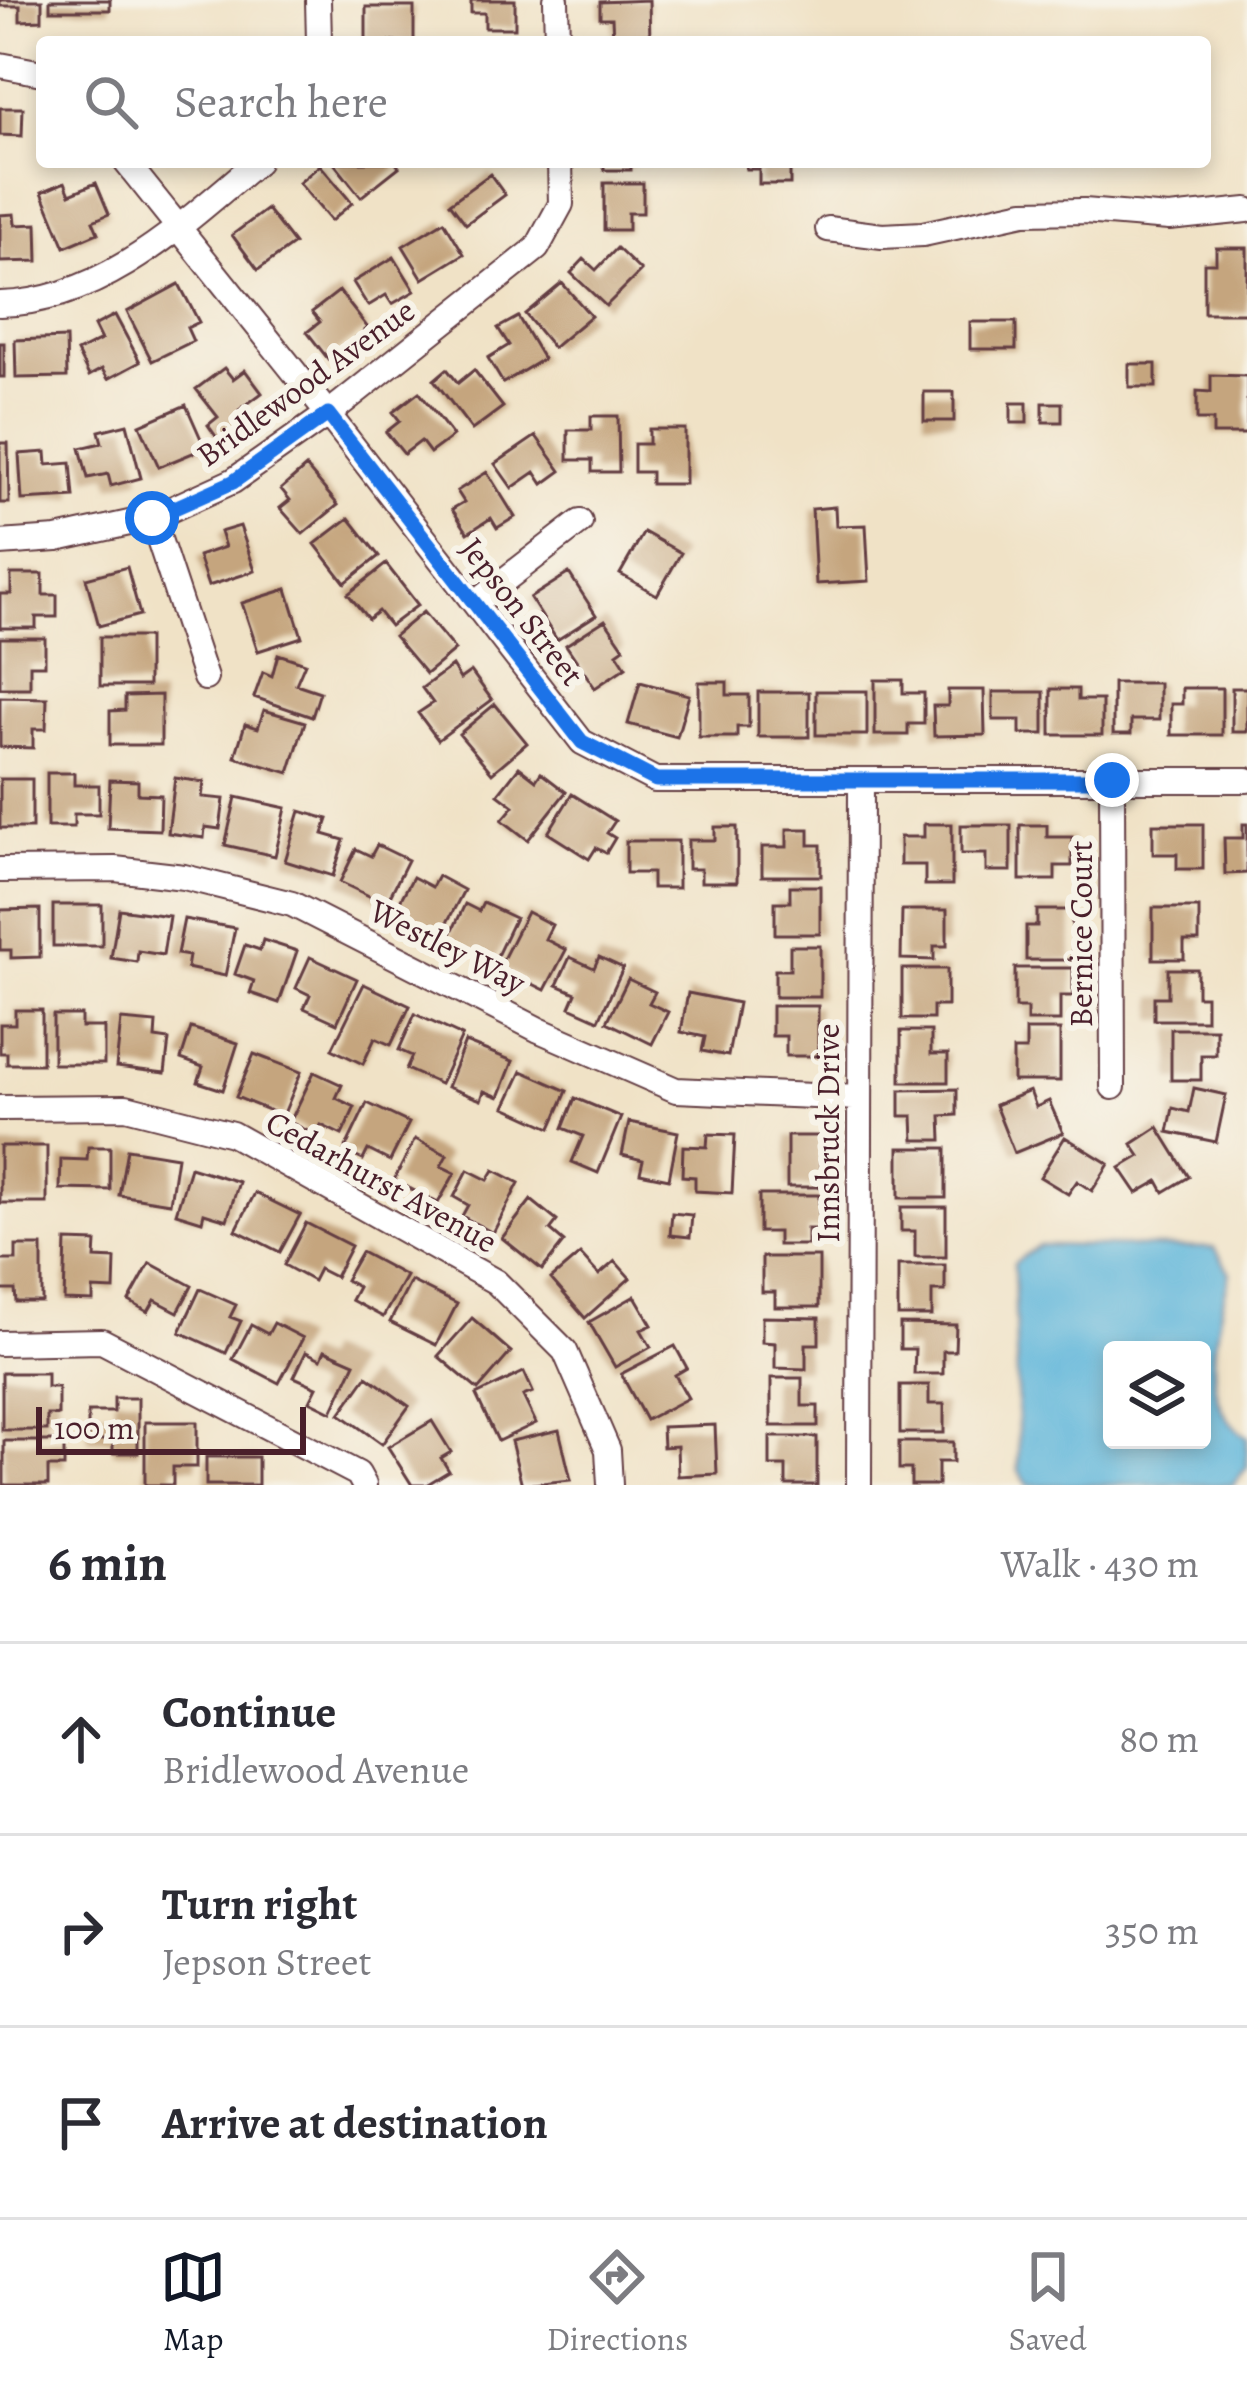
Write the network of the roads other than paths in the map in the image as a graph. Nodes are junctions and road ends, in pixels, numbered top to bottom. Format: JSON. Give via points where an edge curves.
{"nodes":[{"id":1,"x":318,"y":0,"type":"edge"},
{"id":2,"x":556,"y":0,"type":"edge"},
{"id":3,"x":319,"y":36,"type":"edge"},
{"id":4,"x":557,"y":36,"type":"edge"},
{"id":5,"x":0,"y":64,"type":"edge"},
{"id":6,"x":36,"y":73,"type":"edge"},
{"id":7,"x":131,"y":168,"type":"edge"},
{"id":8,"x":250,"y":168,"type":"edge"},
{"id":9,"x":560,"y":168,"type":"edge"},
{"id":10,"x":1247,"y":210,"type":"edge"},
{"id":11,"x":178,"y":228,"type":"junction"},
{"id":12,"x":828,"y":229,"type":"dead end"},
{"id":13,"x":0,"y":304,"type":"edge"},
{"id":14,"x":328,"y":414,"type":"junction"},
{"id":15,"x":152,"y":518,"type":"junction"},
{"id":16,"x":580,"y":522,"type":"dead end"},
{"id":17,"x":0,"y":543,"type":"edge"},
{"id":18,"x":475,"y":603,"type":"junction"},
{"id":19,"x":205,"y":678,"type":"dead end"},
{"id":20,"x":1112,"y":780,"type":"junction"},
{"id":21,"x":1247,"y":780,"type":"edge"},
{"id":22,"x":862,"y":782,"type":"junction"},
{"id":23,"x":0,"y":870,"type":"edge"},
{"id":24,"x":1114,"y":1087,"type":"dead end"},
{"id":25,"x":860,"y":1098,"type":"junction"},
{"id":26,"x":0,"y":1108,"type":"edge"},
{"id":27,"x":0,"y":1343,"type":"edge"},
{"id":28,"x":364,"y":1485,"type":"edge"},
{"id":29,"x":610,"y":1485,"type":"edge"},
{"id":30,"x":859,"y":1485,"type":"edge"}],
"edges":[{"from":1,"to":3,"type":"street"},
{"from":2,"to":4,"type":"street"},
{"from":5,"to":6,"type":"street"},
{"from":7,"to":11,"type":"street","name":"Jepson Street"},
{"from":8,"to":11,"type":"street"},
{"from":9,"to":14,"type":"street","name":"Bridlewood Avenue","via":[[561,204],[537,248]]},
{"from":10,"to":12,"type":"street","via":[[1169,218],[1024,212],[882,236]]},
{"from":11,"to":13,"type":"street","via":[[99,280]]},
{"from":11,"to":14,"type":"street","name":"Jepson Street"},
{"from":14,"to":15,"type":"street","name":"Bridlewood Avenue","via":[[233,482]]},
{"from":14,"to":18,"type":"street","name":"Jepson Street"},
{"from":15,"to":17,"type":"street","name":"Bridlewood Avenue"},
{"from":15,"to":19,"type":"street"},
{"from":16,"to":18,"type":"street"},
{"from":18,"to":22,"type":"street","name":"Jepson Street","via":[[582,742],[656,780]]},
{"from":20,"to":21,"type":"street","name":"Jepson Street"},
{"from":20,"to":22,"type":"street","name":"Jepson Street"},
{"from":20,"to":24,"type":"street","name":"Bernice Court"},
{"from":22,"to":25,"type":"street","name":"Innsbruck Drive"},
{"from":23,"to":25,"type":"street","name":"Westley Way","via":[[116,869],[292,904],[676,1090]]},
{"from":25,"to":30,"type":"street","name":"Innsbruck Drive"},
{"from":26,"to":29,"type":"street","name":"Cedarhurst Avenue","via":[[126,1107],[232,1134],[496,1282],[566,1351],[608,1450]]},
{"from":27,"to":28,"type":"street","via":[[102,1341],[358,1474]]}]}
